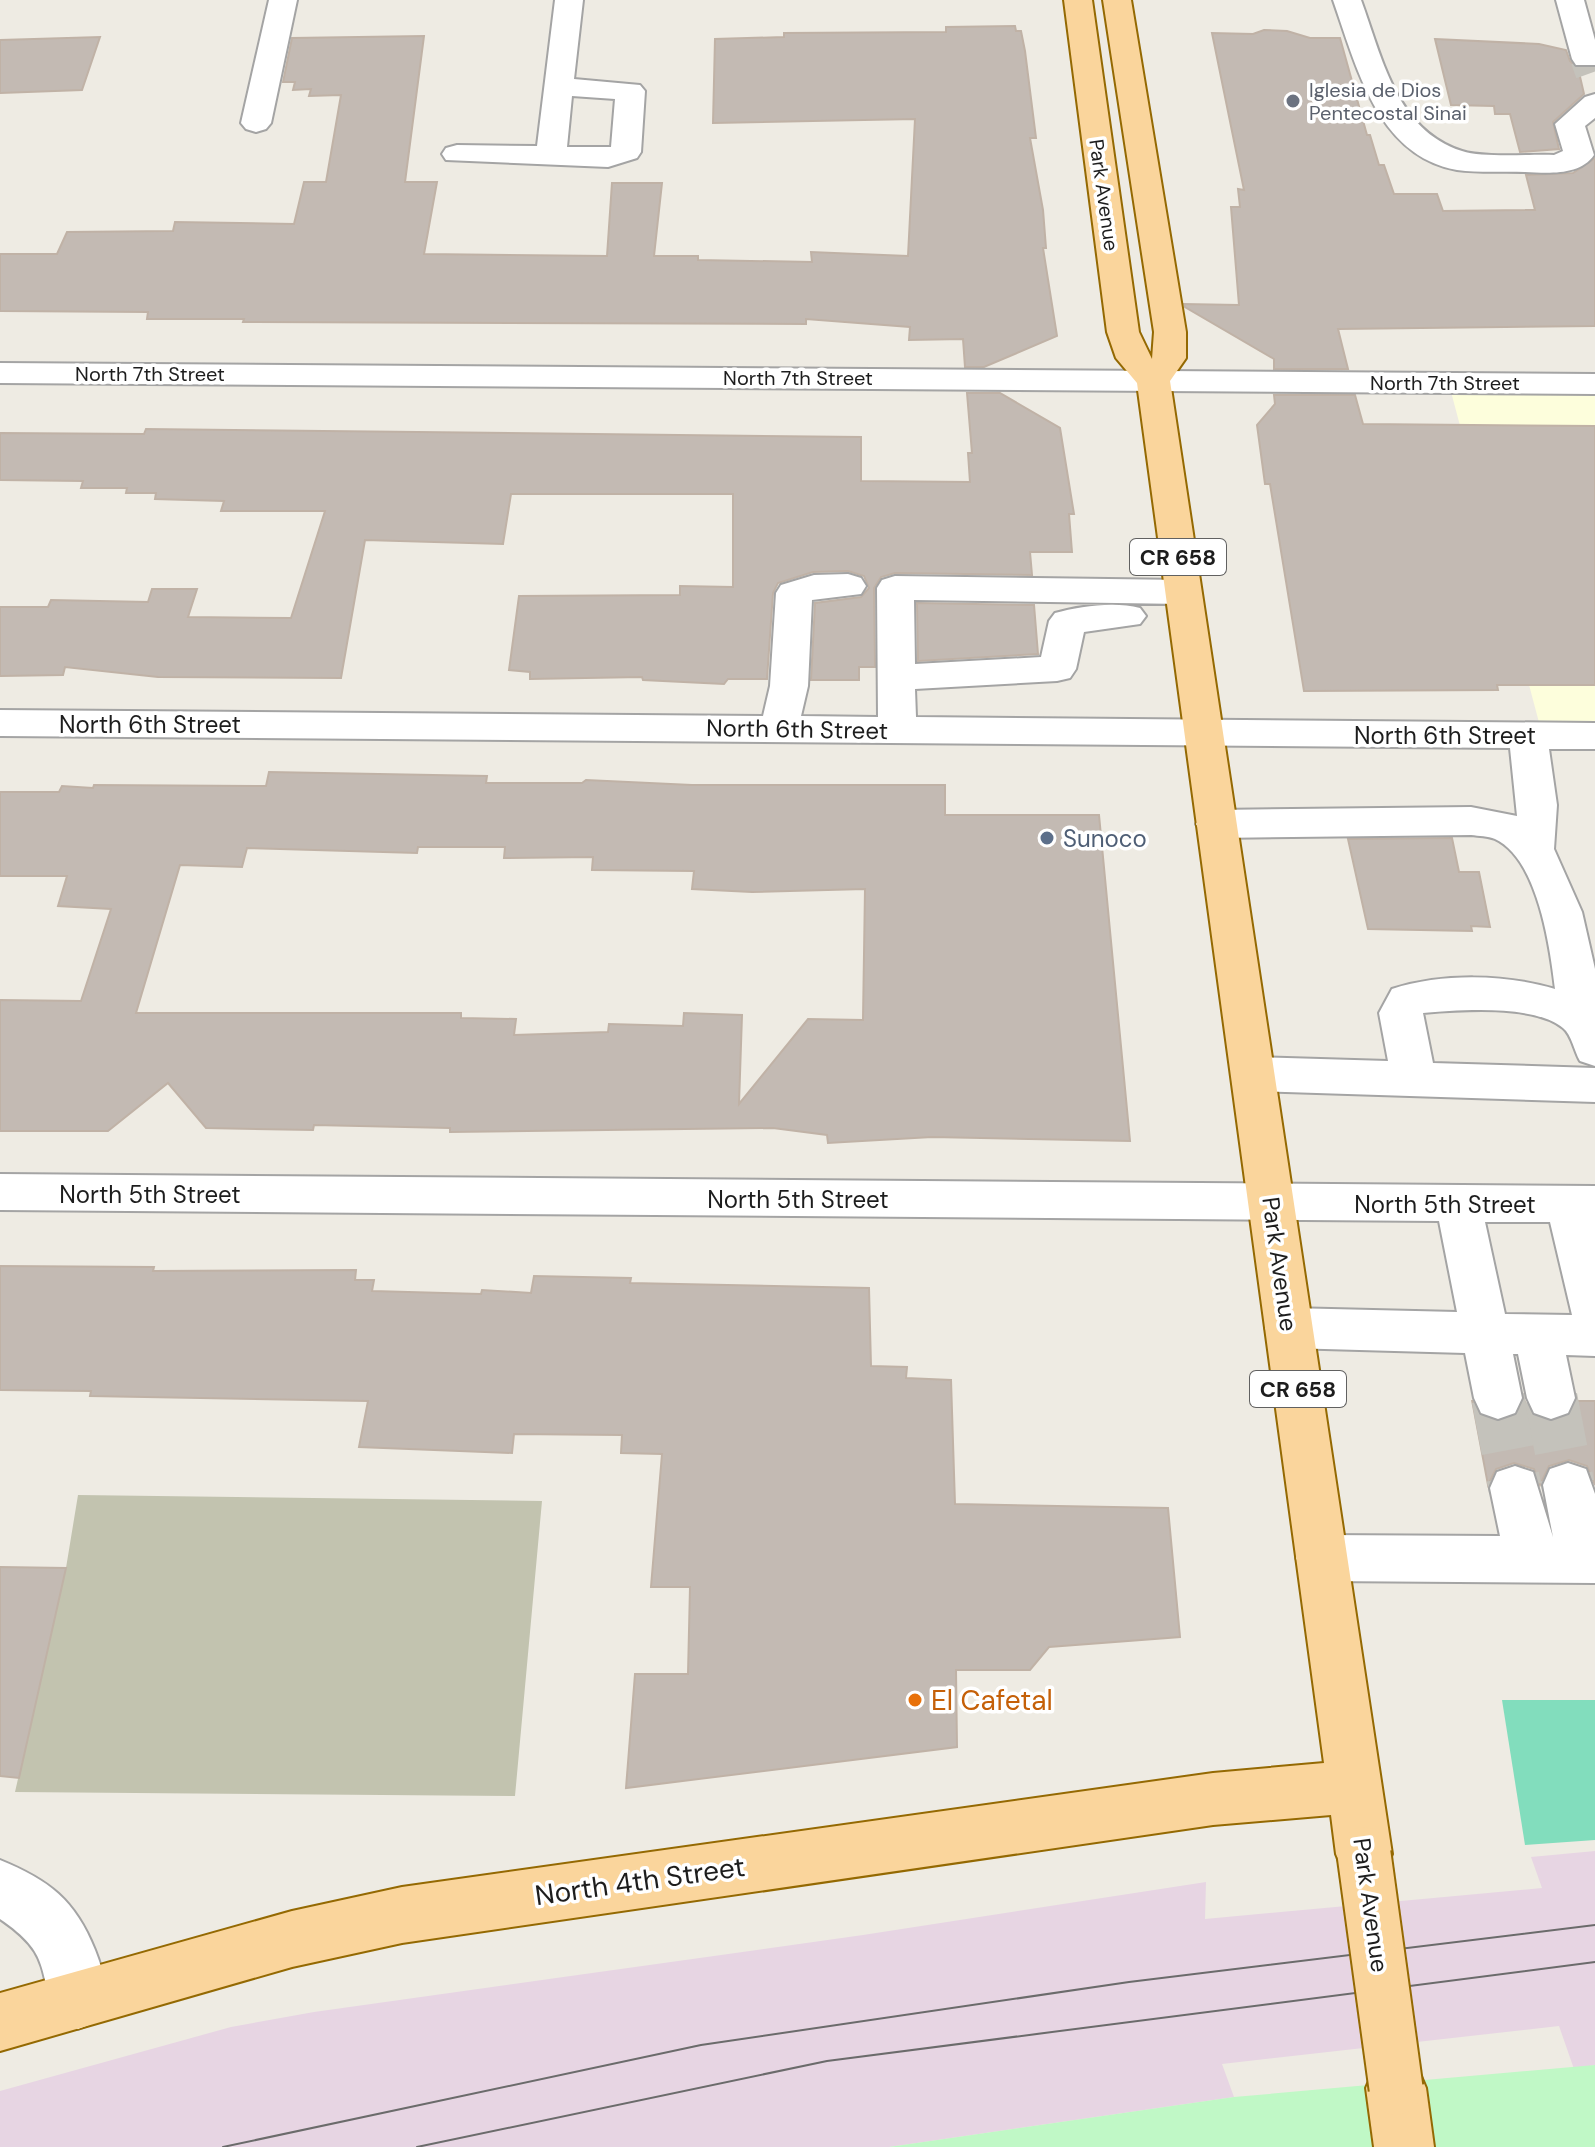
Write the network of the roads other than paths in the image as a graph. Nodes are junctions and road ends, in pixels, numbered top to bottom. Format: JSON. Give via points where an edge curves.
{"nodes":[{"id":1,"x":283,"y":0,"type":"edge"},
{"id":2,"x":569,"y":0,"type":"edge"},
{"id":3,"x":1078,"y":0,"type":"edge"},
{"id":4,"x":1117,"y":0,"type":"edge"},
{"id":5,"x":1347,"y":0,"type":"edge"},
{"id":6,"x":1570,"y":0,"type":"edge"},
{"id":7,"x":1591,"y":73,"type":"tunnel mouth"},
{"id":8,"x":561,"y":87,"type":"junction"},
{"id":9,"x":1595,"y":103,"type":"edge"},
{"id":10,"x":256,"y":123,"type":"dead end"},
{"id":11,"x":457,"y":154,"type":"dead end"},
{"id":12,"x":551,"y":155,"type":"junction"},
{"id":13,"x":0,"y":373,"type":"edge"},
{"id":14,"x":1153,"y":381,"type":"junction"},
{"id":15,"x":1595,"y":384,"type":"edge"},
{"id":16,"x":848,"y":586,"type":"dead end"},
{"id":17,"x":1184,"y":601,"type":"junction"},
{"id":18,"x":896,"y":678,"type":"junction"},
{"id":19,"x":0,"y":723,"type":"edge"},
{"id":20,"x":779,"y":729,"type":"junction"},
{"id":21,"x":897,"y":730,"type":"junction"},
{"id":22,"x":1203,"y":733,"type":"junction"},
{"id":23,"x":1527,"y":736,"type":"junction"},
{"id":24,"x":1591,"y":746,"type":"edge"},
{"id":25,"x":1216,"y":824,"type":"junction"},
{"id":26,"x":1534,"y":848,"type":"junction"},
{"id":27,"x":1588,"y":1033,"type":"edge"},
{"id":28,"x":1253,"y":1074,"type":"junction"},
{"id":29,"x":1414,"y":1080,"type":"junction"},
{"id":30,"x":1595,"y":1085,"type":"edge"},
{"id":31,"x":0,"y":1192,"type":"edge"},
{"id":32,"x":1271,"y":1203,"type":"junction"},
{"id":33,"x":1582,"y":1204,"type":"edge"},
{"id":34,"x":1459,"y":1205,"type":"junction"},
{"id":35,"x":1595,"y":1313,"type":"edge"},
{"id":36,"x":1289,"y":1328,"type":"junction"},
{"id":37,"x":1485,"y":1333,"type":"junction"},
{"id":38,"x":1538,"y":1335,"type":"junction"},
{"id":39,"x":1595,"y":1336,"type":"edge"},
{"id":40,"x":1498,"y":1398,"type":"tunnel mouth"},
{"id":41,"x":1551,"y":1398,"type":"tunnel mouth"},
{"id":42,"x":1568,"y":1485,"type":"tunnel mouth"},
{"id":43,"x":1515,"y":1488,"type":"tunnel mouth"},
{"id":44,"x":1322,"y":1558,"type":"junction"},
{"id":45,"x":1530,"y":1558,"type":"junction"},
{"id":46,"x":1589,"y":1560,"type":"edge"},
{"id":47,"x":1354,"y":1787,"type":"junction"},
{"id":48,"x":0,"y":1888,"type":"edge"},
{"id":49,"x":78,"y":2000,"type":"junction"},
{"id":50,"x":0,"y":2022,"type":"edge"},
{"id":51,"x":1404,"y":2147,"type":"edge"}],
"edges":[{"from":1,"to":10,"type":"street"},
{"from":2,"to":8,"type":"street"},
{"from":3,"to":14,"type":"main road","name":"Park Avenue","number":"CR 658","via":[[1123,332],[1133,358]]},
{"from":4,"to":14,"type":"main road","name":"Park Avenue","via":[[1170,332],[1169,358]]},
{"from":5,"to":9,"type":"street","via":[[1384,102],[1420,143],[1459,161],[1558,164],[1579,155],[1570,124]]},
{"from":6,"to":7,"type":"street"},
{"from":8,"to":12,"type":"street"},
{"from":8,"to":12,"type":"street","via":[[630,91],[626,152],[608,158]]},
{"from":11,"to":12,"type":"street"},
{"from":13,"to":14,"type":"street","name":"North 7th Street"},
{"from":14,"to":15,"type":"street","name":"North 7th Street"},
{"from":14,"to":17,"type":"main road","name":"Park Avenue","number":"CR 658"},
{"from":16,"to":20,"type":"street","via":[[794,593],[789,686]]},
{"from":17,"to":18,"type":"street","via":[[1068,621],[1057,669]]},
{"from":17,"to":18,"type":"street","via":[[895,588]]},
{"from":17,"to":22,"type":"main road","name":"Park Avenue","number":"CR 658"},
{"from":18,"to":21,"type":"street"},
{"from":19,"to":20,"type":"street","name":"North 6th Street"},
{"from":20,"to":21,"type":"street","name":"North 6th Street"},
{"from":21,"to":22,"type":"street","name":"North 6th Street"},
{"from":22,"to":23,"type":"street","name":"North 6th Street"},
{"from":22,"to":25,"type":"main road","name":"Park Avenue","number":"CR 658"},
{"from":23,"to":24,"type":"street","name":"North 6th Street"},
{"from":23,"to":26,"type":"street","via":[[1537,783]]},
{"from":25,"to":26,"type":"street","via":[[1471,821],[1509,828]]},
{"from":25,"to":28,"type":"main road","name":"Park Avenue","number":"CR 658"},
{"from":26,"to":27,"type":"street","via":[[1548,872]]},
{"from":27,"to":29,"type":"street","via":[[1556,1003],[1531,998],[1427,995],[1407,1000],[1401,1013]]},
{"from":28,"to":29,"type":"street"},
{"from":28,"to":32,"type":"main road","name":"Park Avenue","number":"CR 658"},
{"from":29,"to":30,"type":"street"},
{"from":31,"to":32,"type":"street","name":"North 5th Street"},
{"from":32,"to":34,"type":"street","name":"North 5th Street"},
{"from":32,"to":36,"type":"main road","name":"Park Avenue","number":"CR 658"},
{"from":33,"to":34,"type":"street","name":"North 5th Street"},
{"from":33,"to":35,"type":"street"},
{"from":34,"to":37,"type":"street"},
{"from":36,"to":37,"type":"street"},
{"from":36,"to":44,"type":"main road","name":"Park Avenue","number":"CR 658"},
{"from":37,"to":38,"type":"street"},
{"from":37,"to":40,"type":"street"},
{"from":38,"to":39,"type":"street"},
{"from":38,"to":41,"type":"street"},
{"from":42,"to":46,"type":"street"},
{"from":43,"to":45,"type":"street"},
{"from":44,"to":45,"type":"street"},
{"from":44,"to":47,"type":"main road","name":"Park Avenue","number":"CR 658"},
{"from":45,"to":46,"type":"street"},
{"from":47,"to":49,"type":"main road","name":"North 4th Street","via":[[1213,1799],[402,1915],[292,1939]]},
{"from":47,"to":51,"type":"main road","name":"Park Avenue","number":"CR 658","bridge":true},
{"from":48,"to":49,"type":"street","via":[[51,1923],[68,1947]]},
{"from":49,"to":50,"type":"main road","name":"North 4th Street"}]}
